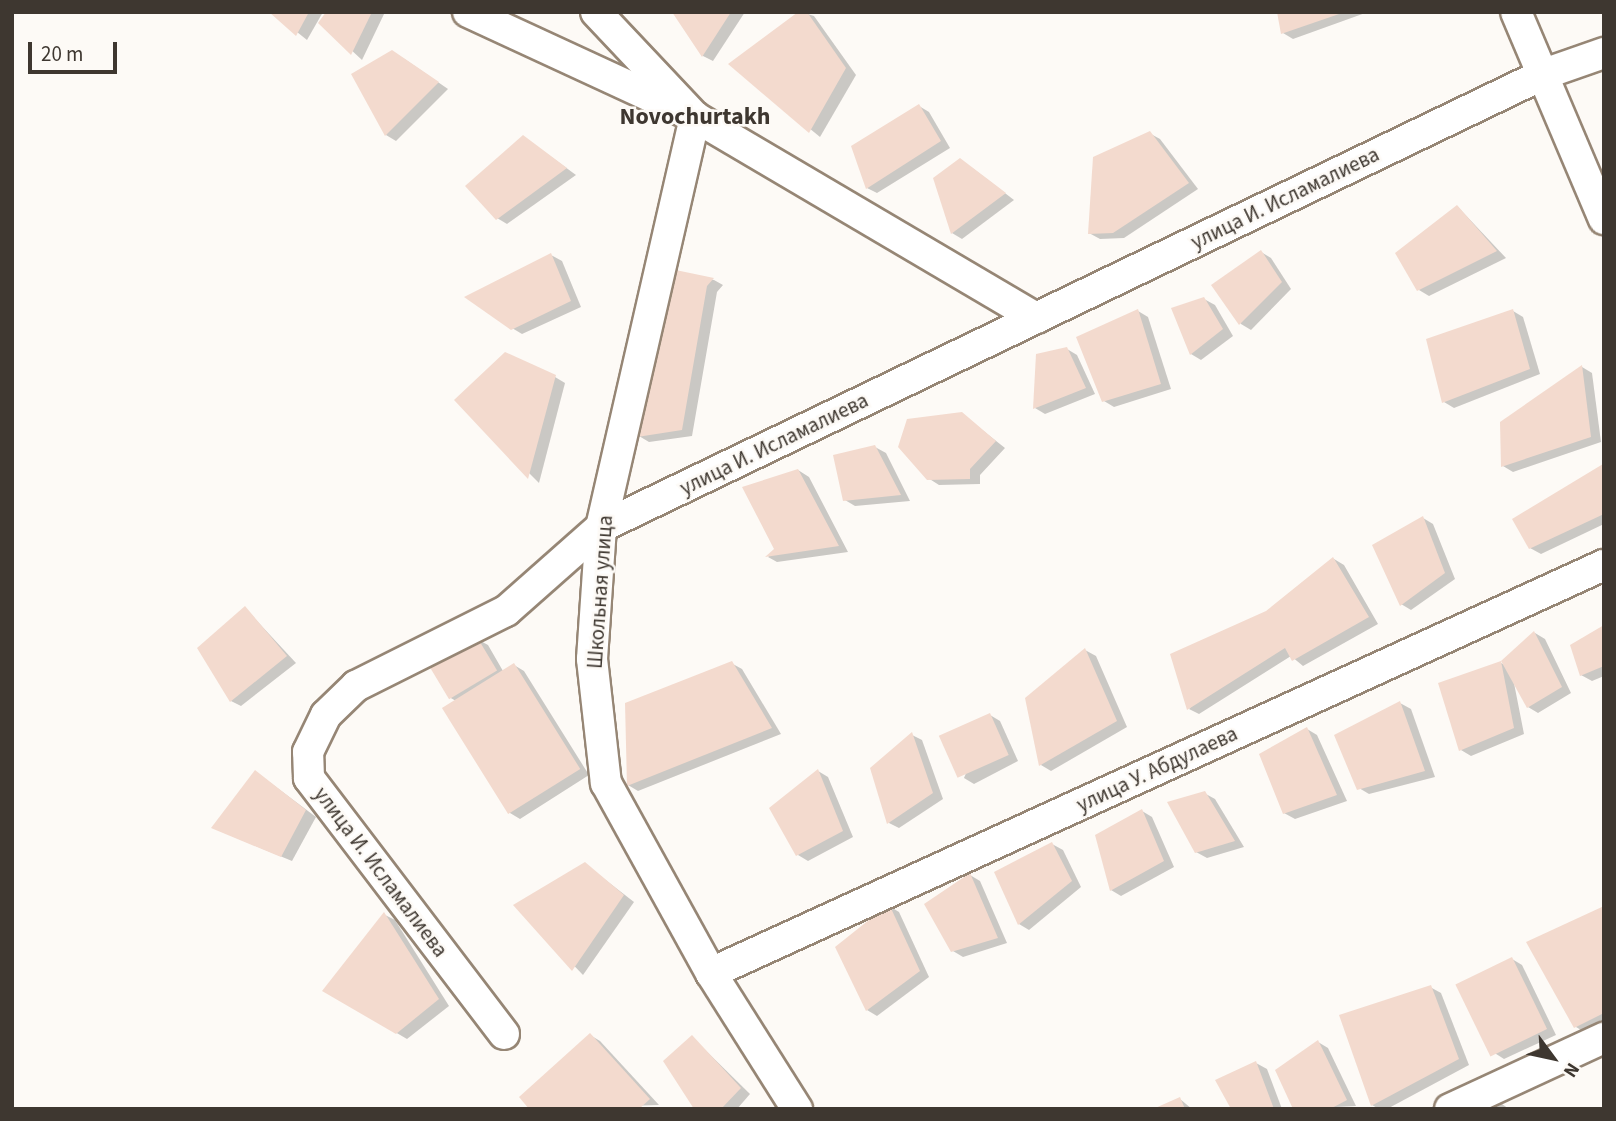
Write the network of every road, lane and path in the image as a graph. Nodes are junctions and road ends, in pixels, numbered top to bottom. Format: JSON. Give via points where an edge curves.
{"nodes":[{"id":1,"x":468,"y":12,"type":"edge"},
{"id":2,"x":596,"y":12,"type":"edge"},
{"id":3,"x":1517,"y":12,"type":"edge"},
{"id":4,"x":1604,"y":53,"type":"edge"},
{"id":5,"x":1544,"y":74,"type":"junction"},
{"id":6,"x":695,"y":117,"type":"junction"},
{"id":7,"x":1604,"y":219,"type":"edge"},
{"id":8,"x":1036,"y":318,"type":"junction"},
{"id":9,"x":601,"y":527,"type":"junction"},
{"id":10,"x":1604,"y":565,"type":"edge"},
{"id":11,"x":711,"y":973,"type":"junction"},
{"id":12,"x":504,"y":1034,"type":"dead end"},
{"id":13,"x":1604,"y":1038,"type":"edge"},
{"id":14,"x":797,"y":1109,"type":"edge"},
{"id":15,"x":1450,"y":1109,"type":"edge"}],
"edges":[{"from":1,"to":6,"type":"street"},
{"from":2,"to":6,"type":"street"},
{"from":3,"to":5,"type":"street"},
{"from":4,"to":5,"type":"street","name":"улица И. Исламалиева"},
{"from":5,"to":7,"type":"street"},
{"from":5,"to":8,"type":"street","name":"улица И. Исламалиева"},
{"from":6,"to":8,"type":"street"},
{"from":6,"to":9,"type":"street","name":"Школьная улица"},
{"from":8,"to":9,"type":"street","name":"улица И. Исламалиева"},
{"from":9,"to":11,"type":"street","name":"Школьная улица","via":[[592,659],[606,783]]},
{"from":9,"to":12,"type":"street","name":"улица И. Исламалиева","via":[[506,611],[356,686],[326,715],[308,752],[309,778]]},
{"from":10,"to":11,"type":"street","name":"улица У. Абдулаева"},
{"from":11,"to":14,"type":"street","name":"Школьная улица"},
{"from":13,"to":15,"type":"street"}]}
